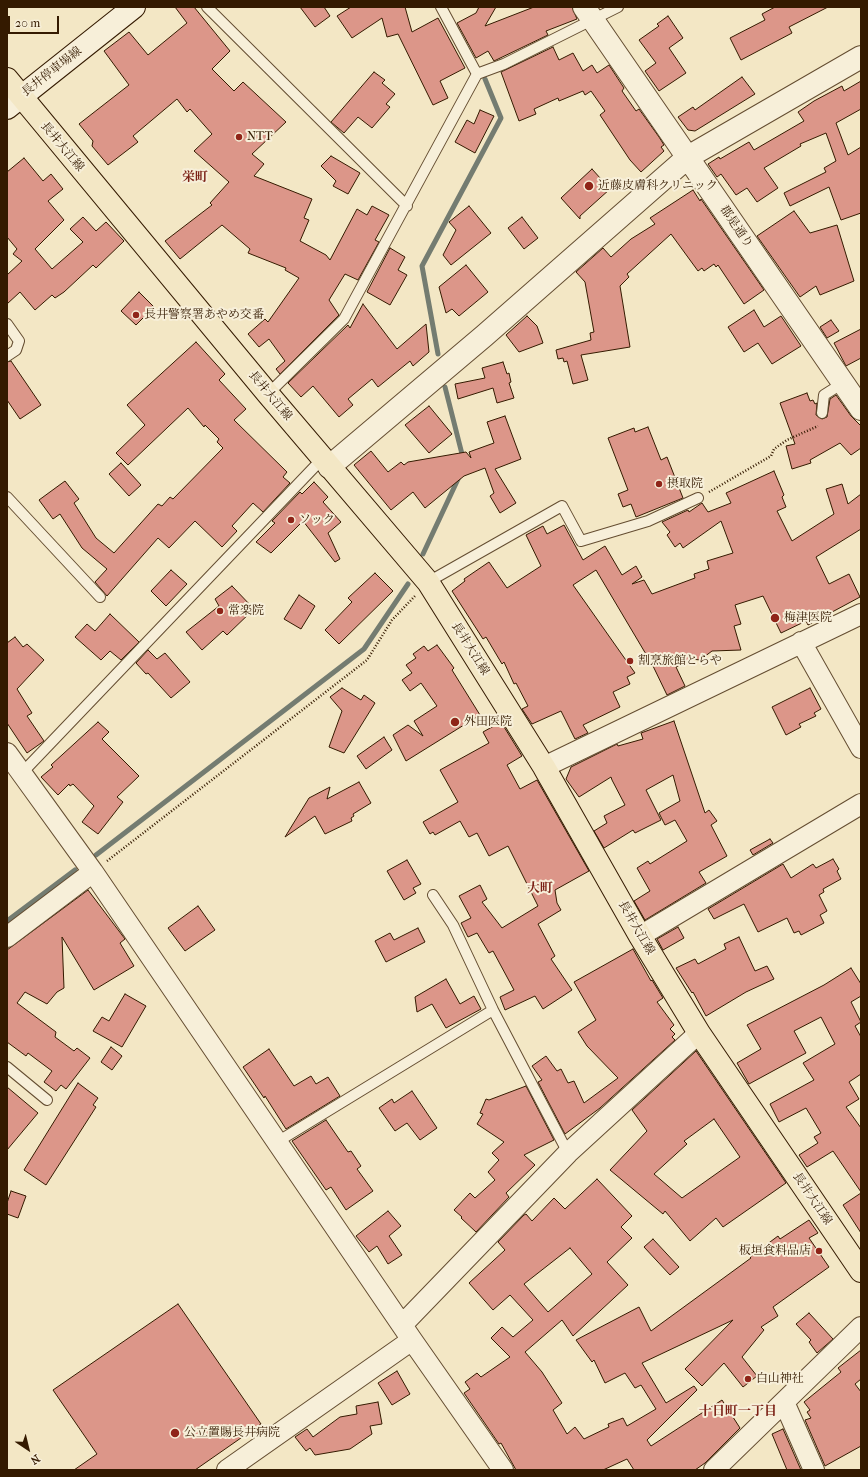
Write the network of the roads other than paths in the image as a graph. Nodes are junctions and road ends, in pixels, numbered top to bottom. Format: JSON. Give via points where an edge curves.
{"nodes":[{"id":1,"x":134,"y":7,"type":"edge"},
{"id":2,"x":207,"y":7,"type":"edge"},
{"id":3,"x":441,"y":7,"type":"edge"},
{"id":4,"x":618,"y":7,"type":"edge"},
{"id":5,"x":588,"y":13,"type":"edge"},
{"id":6,"x":861,"y":57,"type":"edge"},
{"id":7,"x":477,"y":74,"type":"junction"},
{"id":8,"x":7,"y":79,"type":"edge"},
{"id":9,"x":14,"y":102,"type":"edge"},
{"id":10,"x":688,"y":157,"type":"junction"},
{"id":11,"x":407,"y":206,"type":"junction"},
{"id":12,"x":7,"y":324,"type":"edge"},
{"id":13,"x":7,"y":356,"type":"edge"},
{"id":14,"x":843,"y":383,"type":"junction"},
{"id":15,"x":268,"y":394,"type":"junction"},
{"id":16,"x":861,"y":409,"type":"edge"},
{"id":17,"x":822,"y":413,"type":"road end"},
{"id":18,"x":326,"y":463,"type":"junction"},
{"id":19,"x":7,"y":497,"type":"edge"},
{"id":20,"x":698,"y":498,"type":"road end"},
{"id":21,"x":428,"y":582,"type":"junction"},
{"id":22,"x":100,"y":597,"type":"dead end"},
{"id":23,"x":861,"y":614,"type":"edge"},
{"id":24,"x":801,"y":642,"type":"junction"},
{"id":25,"x":861,"y":748,"type":"edge"},
{"id":26,"x":7,"y":752,"type":"edge"},
{"id":27,"x":544,"y":767,"type":"junction"},
{"id":28,"x":21,"y":774,"type":"junction"},
{"id":29,"x":861,"y":804,"type":"edge"},
{"id":30,"x":93,"y":872,"type":"junction"},
{"id":31,"x":433,"y":895,"type":"dead end"},
{"id":32,"x":640,"y":936,"type":"junction"},
{"id":33,"x":7,"y":937,"type":"edge"},
{"id":34,"x":493,"y":1010,"type":"junction"},
{"id":35,"x":698,"y":1033,"type":"junction"},
{"id":36,"x":7,"y":1067,"type":"edge"},
{"id":37,"x":47,"y":1100,"type":"dead end"},
{"id":38,"x":277,"y":1142,"type":"junction"},
{"id":39,"x":568,"y":1153,"type":"junction"},
{"id":40,"x":861,"y":1271,"type":"edge"},
{"id":41,"x":861,"y":1327,"type":"edge"},
{"id":42,"x":407,"y":1333,"type":"junction"},
{"id":43,"x":784,"y":1402,"type":"junction"},
{"id":44,"x":234,"y":1468,"type":"edge"},
{"id":45,"x":503,"y":1470,"type":"edge"},
{"id":46,"x":714,"y":1470,"type":"edge"},
{"id":47,"x":814,"y":1470,"type":"edge"}],
"edges":[{"from":1,"to":9,"type":"street","name":"長井停車場線"},
{"from":2,"to":11,"type":"lane"},
{"from":3,"to":7,"type":"lane"},
{"from":4,"to":5,"type":"lane"},
{"from":5,"to":7,"type":"lane","via":[[504,64]]},
{"from":5,"to":10,"type":"street","name":"郡是通り"},
{"from":6,"to":10,"type":"street"},
{"from":7,"to":11,"type":"lane"},
{"from":8,"to":9,"type":"main road","name":"長井大江線"},
{"from":9,"to":15,"type":"main road","name":"長井大江線"},
{"from":10,"to":14,"type":"street","name":"郡是通り"},
{"from":10,"to":18,"type":"street","via":[[478,341]]},
{"from":11,"to":15,"type":"lane","via":[[344,320]]},
{"from":12,"to":13,"type":"lane","via":[[19,341],[16,350]]},
{"from":14,"to":16,"type":"street","name":"郡是通り"},
{"from":14,"to":17,"type":"lane","via":[[824,395]]},
{"from":15,"to":18,"type":"main road","name":"長井大江線"},
{"from":18,"to":21,"type":"main road","name":"長井大江線"},
{"from":18,"to":28,"type":"lane"},
{"from":19,"to":22,"type":"lane"},
{"from":20,"to":21,"type":"lane","via":[[648,521],[581,541],[562,506]]},
{"from":21,"to":27,"type":"main road","name":"長井大江線"},
{"from":23,"to":24,"type":"street"},
{"from":24,"to":25,"type":"street"},
{"from":24,"to":27,"type":"street"},
{"from":26,"to":28,"type":"street"},
{"from":27,"to":32,"type":"main road","name":"長井大江線"},
{"from":28,"to":30,"type":"street"},
{"from":29,"to":32,"type":"street"},
{"from":30,"to":33,"type":"street"},
{"from":30,"to":38,"type":"street"},
{"from":31,"to":34,"type":"lane","via":[[453,925]]},
{"from":32,"to":35,"type":"main road","name":"長井大江線"},
{"from":34,"to":38,"type":"lane"},
{"from":34,"to":39,"type":"lane"},
{"from":35,"to":39,"type":"street"},
{"from":35,"to":40,"type":"main road","name":"長井大江線"},
{"from":36,"to":37,"type":"lane"},
{"from":38,"to":42,"type":"street"},
{"from":39,"to":42,"type":"street"},
{"from":41,"to":43,"type":"street"},
{"from":42,"to":44,"type":"street"},
{"from":42,"to":45,"type":"street"},
{"from":43,"to":46,"type":"street"},
{"from":43,"to":47,"type":"street"}]}
